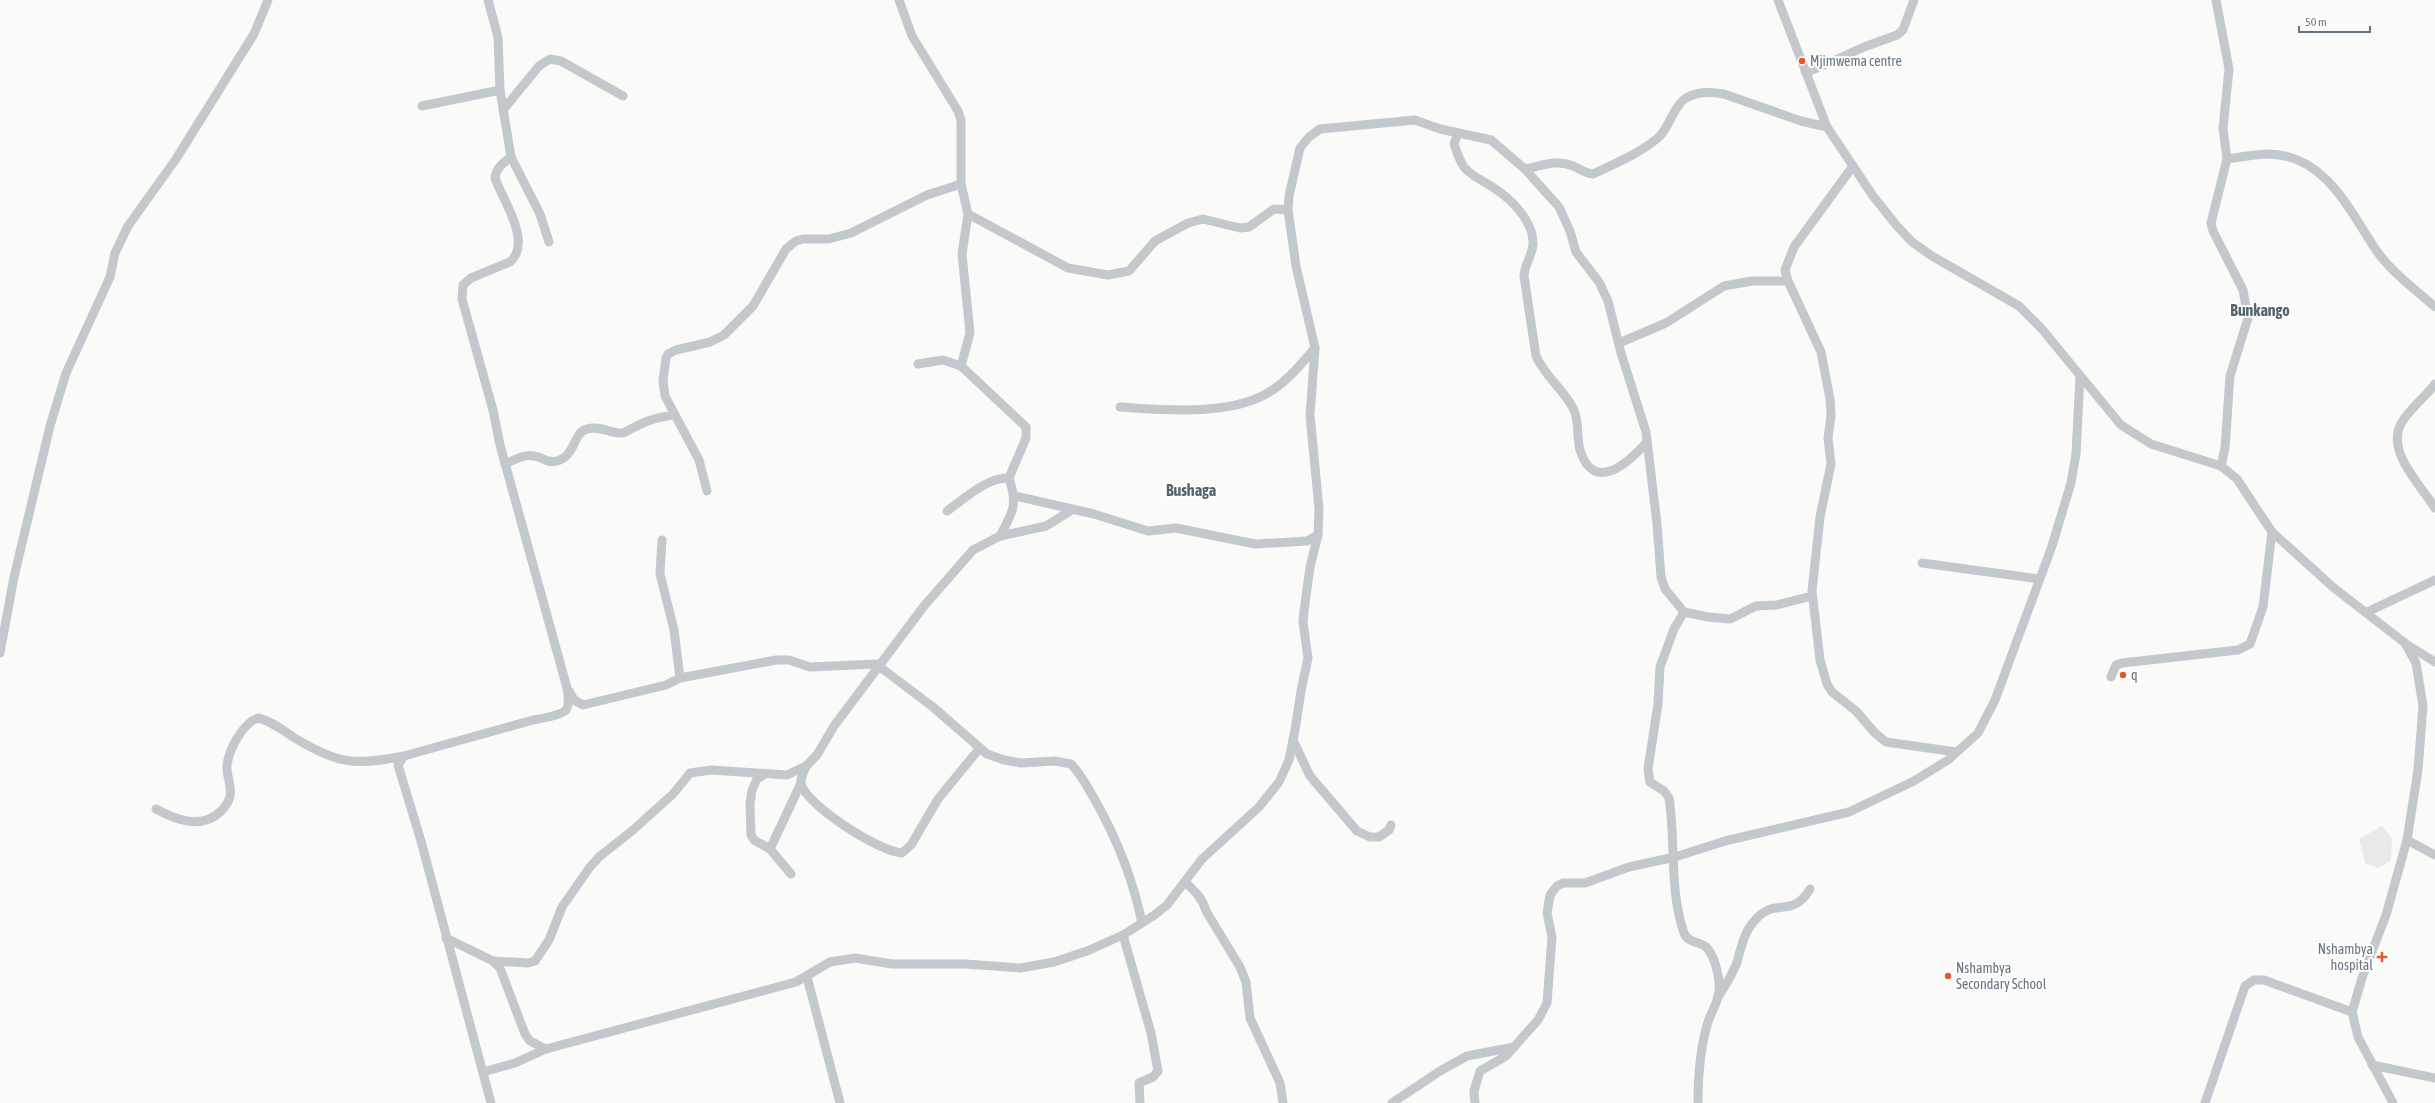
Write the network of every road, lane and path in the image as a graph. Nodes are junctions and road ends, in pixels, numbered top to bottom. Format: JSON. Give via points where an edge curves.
{"nodes":[{"id":1,"x":268,"y":0,"type":"edge"},
{"id":2,"x":488,"y":0,"type":"edge"},
{"id":3,"x":899,"y":0,"type":"edge"},
{"id":4,"x":1778,"y":0,"type":"edge"},
{"id":5,"x":1914,"y":0,"type":"edge"},
{"id":6,"x":2216,"y":0,"type":"edge"},
{"id":7,"x":1806,"y":73,"type":"junction"},
{"id":8,"x":500,"y":90,"type":"junction"},
{"id":9,"x":623,"y":96,"type":"dead end"},
{"id":10,"x":422,"y":106,"type":"dead end"},
{"id":11,"x":503,"y":110,"type":"junction"},
{"id":12,"x":1827,"y":127,"type":"junction"},
{"id":13,"x":1458,"y":133,"type":"junction"},
{"id":14,"x":511,"y":157,"type":"junction"},
{"id":15,"x":2227,"y":159,"type":"junction"},
{"id":16,"x":1853,"y":166,"type":"junction"},
{"id":17,"x":1526,"y":169,"type":"junction"},
{"id":18,"x":961,"y":184,"type":"junction"},
{"id":19,"x":1288,"y":210,"type":"junction"},
{"id":20,"x":968,"y":214,"type":"junction"},
{"id":21,"x":549,"y":242,"type":"dead end"},
{"id":22,"x":1788,"y":281,"type":"junction"},
{"id":23,"x":2435,"y":307,"type":"edge"},
{"id":24,"x":1619,"y":343,"type":"junction"},
{"id":25,"x":1316,"y":348,"type":"junction"},
{"id":26,"x":918,"y":364,"type":"dead end"},
{"id":27,"x":962,"y":366,"type":"junction"},
{"id":28,"x":2080,"y":376,"type":"junction"},
{"id":29,"x":2435,"y":384,"type":"edge"},
{"id":30,"x":1120,"y":407,"type":"dead end"},
{"id":31,"x":675,"y":415,"type":"junction"},
{"id":32,"x":1647,"y":442,"type":"junction"},
{"id":33,"x":505,"y":464,"type":"junction"},
{"id":34,"x":2221,"y":466,"type":"junction"},
{"id":35,"x":1009,"y":478,"type":"junction"},
{"id":36,"x":707,"y":491,"type":"dead end"},
{"id":37,"x":1015,"y":496,"type":"junction"},
{"id":38,"x":2435,"y":508,"type":"edge"},
{"id":39,"x":1072,"y":510,"type":"junction"},
{"id":40,"x":947,"y":511,"type":"dead end"},
{"id":41,"x":2272,"y":532,"type":"junction"},
{"id":42,"x":1318,"y":535,"type":"junction"},
{"id":43,"x":1000,"y":536,"type":"junction"},
{"id":44,"x":662,"y":540,"type":"dead end"},
{"id":45,"x":1922,"y":563,"type":"dead end"},
{"id":46,"x":2039,"y":579,"type":"junction"},
{"id":47,"x":2435,"y":580,"type":"edge"},
{"id":48,"x":1812,"y":596,"type":"junction"},
{"id":49,"x":1684,"y":612,"type":"junction"},
{"id":50,"x":2367,"y":612,"type":"junction"},
{"id":51,"x":2405,"y":643,"type":"junction"},
{"id":52,"x":0,"y":653,"type":"edge"},
{"id":53,"x":2435,"y":662,"type":"edge"},
{"id":54,"x":880,"y":666,"type":"junction"},
{"id":55,"x":2111,"y":677,"type":"dead end"},
{"id":56,"x":680,"y":678,"type":"junction"},
{"id":57,"x":567,"y":688,"type":"junction"},
{"id":58,"x":1293,"y":740,"type":"junction"},
{"id":59,"x":979,"y":749,"type":"junction"},
{"id":60,"x":1956,"y":752,"type":"junction"},
{"id":61,"x":404,"y":756,"type":"junction"},
{"id":62,"x":806,"y":766,"type":"junction"},
{"id":63,"x":765,"y":774,"type":"junction"},
{"id":64,"x":801,"y":782,"type":"junction"},
{"id":65,"x":156,"y":810,"type":"dead end"},
{"id":66,"x":1391,"y":825,"type":"dead end"},
{"id":67,"x":2407,"y":840,"type":"junction"},
{"id":68,"x":770,"y":849,"type":"junction"},
{"id":69,"x":2435,"y":855,"type":"edge"},
{"id":70,"x":1675,"y":857,"type":"junction"},
{"id":71,"x":791,"y":874,"type":"dead end"},
{"id":72,"x":1185,"y":882,"type":"junction"},
{"id":73,"x":1810,"y":889,"type":"dead end"},
{"id":74,"x":1142,"y":923,"type":"junction"},
{"id":75,"x":1123,"y":935,"type":"junction"},
{"id":76,"x":446,"y":938,"type":"junction"},
{"id":77,"x":493,"y":961,"type":"junction"},
{"id":78,"x":806,"y":977,"type":"junction"},
{"id":79,"x":1718,"y":998,"type":"junction"},
{"id":80,"x":2352,"y":1012,"type":"junction"},
{"id":81,"x":1514,"y":1047,"type":"junction"},
{"id":82,"x":546,"y":1050,"type":"junction"},
{"id":83,"x":2372,"y":1065,"type":"junction"},
{"id":84,"x":483,"y":1072,"type":"junction"},
{"id":85,"x":2435,"y":1078,"type":"edge"},
{"id":86,"x":491,"y":1103,"type":"edge"},
{"id":87,"x":840,"y":1103,"type":"edge"},
{"id":88,"x":1140,"y":1103,"type":"edge"},
{"id":89,"x":1283,"y":1103,"type":"edge"},
{"id":90,"x":1392,"y":1103,"type":"edge"},
{"id":91,"x":1475,"y":1103,"type":"edge"},
{"id":92,"x":1698,"y":1103,"type":"edge"},
{"id":93,"x":2205,"y":1103,"type":"edge"},
{"id":94,"x":2393,"y":1103,"type":"edge"}],
"edges":[{"from":1,"to":52,"type":"street","via":[[250,40],[176,159],[128,226],[115,253],[110,277],[66,373],[50,426],[14,577]]},
{"from":2,"to":8,"type":"street","via":[[498,37]]},
{"from":3,"to":18,"type":"street","via":[[912,36],[958,111],[961,120]]},
{"from":4,"to":7,"type":"street"},
{"from":5,"to":7,"type":"street","via":[[1903,30],[1897,35]]},
{"from":6,"to":15,"type":"street","via":[[2229,69],[2223,128]]},
{"from":7,"to":12,"type":"street"},
{"from":8,"to":10,"type":"street"},
{"from":8,"to":11,"type":"street"},
{"from":9,"to":11,"type":"street","via":[[561,61],[550,60],[540,66]]},
{"from":11,"to":14,"type":"street"},
{"from":12,"to":16,"type":"street"},
{"from":12,"to":17,"type":"street","via":[[1801,121],[1724,94],[1705,92],[1687,97],[1668,127],[1649,145],[1593,174],[1584,173],[1573,166],[1551,163]]},
{"from":13,"to":17,"type":"street","via":[[1491,140]]},
{"from":13,"to":19,"type":"street","via":[[1415,120],[1320,129],[1300,148]]},
{"from":13,"to":32,"type":"street","via":[[1454,144],[1464,167],[1477,179],[1507,198],[1529,224],[1533,241],[1524,276],[1536,356],[1539,364],[1573,407],[1584,460],[1597,471],[1617,470],[1630,461]]},
{"from":14,"to":21,"type":"street","via":[[540,214]]},
{"from":14,"to":33,"type":"street","via":[[495,172],[495,178],[515,221],[518,249],[516,257],[471,278],[463,285],[461,291]]},
{"from":15,"to":23,"type":"street","via":[[2270,154],[2292,158],[2314,169],[2328,180],[2347,202],[2376,250],[2390,267]]},
{"from":15,"to":34,"type":"street","via":[[2211,223],[2243,290],[2248,318],[2230,376],[2225,448]]},
{"from":16,"to":22,"type":"street","via":[[1794,247],[1785,270]]},
{"from":16,"to":28,"type":"street","via":[[1873,196],[1912,242],[2019,306],[2041,328]]},
{"from":17,"to":24,"type":"street","via":[[1559,207],[1570,230],[1576,252],[1604,290]]},
{"from":18,"to":20,"type":"street"},
{"from":18,"to":31,"type":"street","via":[[927,194],[851,233],[829,239],[803,239],[786,249],[753,306],[724,335],[710,342],[668,354],[663,381],[666,396]]},
{"from":19,"to":20,"type":"street","via":[[1274,209],[1249,227],[1240,228],[1203,219],[1188,223],[1155,241],[1129,271],[1108,275],[1068,268]]},
{"from":19,"to":25,"type":"street","via":[[1296,266]]},
{"from":20,"to":27,"type":"street","via":[[962,254],[970,333]]},
{"from":22,"to":24,"type":"street","via":[[1752,281],[1724,286],[1666,323]]},
{"from":22,"to":48,"type":"street","via":[[1820,352],[1830,399],[1828,438],[1831,464],[1820,517]]},
{"from":24,"to":32,"type":"street","via":[[1634,387]]},
{"from":25,"to":30,"type":"street","via":[[1284,381],[1260,398],[1207,409]]},
{"from":25,"to":42,"type":"street","via":[[1310,415],[1319,509]]},
{"from":26,"to":27,"type":"street","via":[[943,360]]},
{"from":27,"to":35,"type":"street","via":[[1026,427],[1026,438]]},
{"from":28,"to":34,"type":"street","via":[[2121,425],[2134,434],[2152,444]]},
{"from":28,"to":46,"type":"street","via":[[2076,454],[2071,483]]},
{"from":29,"to":38,"type":"street","via":[[2404,419],[2397,430],[2397,441],[2400,454]]},
{"from":31,"to":33,"type":"street","via":[[642,421],[623,433],[599,428],[584,429],[572,450],[560,461],[548,462],[536,456],[526,456]]},
{"from":31,"to":36,"type":"street","via":[[699,460]]},
{"from":32,"to":49,"type":"street","via":[[1661,577],[1665,589]]},
{"from":33,"to":57,"type":"street"},
{"from":34,"to":41,"type":"street","via":[[2237,479]]},
{"from":35,"to":37,"type":"street"},
{"from":35,"to":40,"type":"street","via":[[994,481],[971,493]]},
{"from":37,"to":39,"type":"street"},
{"from":37,"to":43,"type":"street","via":[[1010,518]]},
{"from":39,"to":42,"type":"street","via":[[1094,514],[1148,531],[1176,528],[1255,544],[1307,542]]},
{"from":39,"to":43,"type":"street","via":[[1046,526]]},
{"from":41,"to":50,"type":"street","via":[[2334,588]]},
{"from":41,"to":55,"type":"street","via":[[2264,606],[2250,644],[2232,651],[2122,663],[2116,665]]},
{"from":42,"to":58,"type":"street","via":[[1310,567],[1304,611],[1307,669],[1300,691]]},
{"from":43,"to":54,"type":"street","via":[[973,550],[924,606]]},
{"from":44,"to":56,"type":"street","via":[[660,574],[674,630]]},
{"from":45,"to":46,"type":"street"},
{"from":46,"to":60,"type":"street","via":[[1988,717],[1978,733]]},
{"from":47,"to":50,"type":"street"},
{"from":48,"to":49,"type":"street","via":[[1777,605],[1756,606],[1730,619]]},
{"from":48,"to":60,"type":"street","via":[[1820,660],[1832,692],[1856,711],[1886,742]]},
{"from":49,"to":70,"type":"street","via":[[1674,629],[1660,668],[1658,704],[1648,769],[1650,782],[1664,791],[1669,798]]},
{"from":50,"to":51,"type":"street"},
{"from":51,"to":53,"type":"street"},
{"from":51,"to":67,"type":"street","via":[[2416,663],[2423,706],[2418,770]]},
{"from":54,"to":56,"type":"street","via":[[871,663],[810,667],[789,660],[776,660]]},
{"from":54,"to":59,"type":"street","via":[[933,707]]},
{"from":54,"to":62,"type":"street","via":[[834,726],[817,755]]},
{"from":56,"to":57,"type":"street","via":[[666,685],[583,705],[574,700]]},
{"from":57,"to":61,"type":"street","via":[[568,705],[564,712]]},
{"from":58,"to":66,"type":"street","via":[[1310,776],[1357,831],[1370,837],[1379,837],[1389,830]]},
{"from":58,"to":72,"type":"street","via":[[1289,760],[1279,782],[1259,806],[1202,859]]},
{"from":59,"to":64,"type":"street","via":[[938,799],[911,845],[902,853],[889,850],[853,832],[808,795]]},
{"from":59,"to":74,"type":"street","via":[[1004,760],[1064,762],[1076,769],[1119,847]]},
{"from":60,"to":70,"type":"street","via":[[1914,781],[1849,812],[1725,841]]},
{"from":61,"to":65,"type":"street","via":[[370,763],[344,761],[327,756],[258,718],[247,724],[229,757],[229,801],[218,814],[210,820],[195,823]]},
{"from":61,"to":76,"type":"street","via":[[398,765]]},
{"from":62,"to":63,"type":"street","via":[[787,775]]},
{"from":62,"to":64,"type":"street"},
{"from":63,"to":68,"type":"street","via":[[758,779],[752,790],[749,827],[754,840]]},
{"from":63,"to":77,"type":"street","via":[[711,770],[690,773],[672,794],[590,866],[562,907],[549,940],[535,960],[528,963]]},
{"from":64,"to":68,"type":"street"},
{"from":67,"to":69,"type":"street"},
{"from":67,"to":80,"type":"street","via":[[2386,915]]},
{"from":68,"to":71,"type":"street"},
{"from":70,"to":79,"type":"street","via":[[1674,896],[1685,934],[1711,953],[1719,990]]},
{"from":70,"to":81,"type":"street","via":[[1629,867],[1585,883],[1563,883],[1557,886],[1550,895],[1546,914],[1552,937],[1547,1003],[1538,1020]]},
{"from":72,"to":74,"type":"street","via":[[1167,905]]},
{"from":72,"to":89,"type":"street","via":[[1204,904],[1240,967],[1246,982],[1250,1018],[1280,1083]]},
{"from":73,"to":79,"type":"street","via":[[1804,899],[1795,906],[1767,909],[1755,919],[1742,939],[1734,971]]},
{"from":74,"to":75,"type":"street"},
{"from":75,"to":78,"type":"street","via":[[1087,951],[1035,967],[892,964],[855,958],[830,962]]},
{"from":75,"to":88,"type":"street","via":[[1158,1071],[1153,1077],[1139,1083]]},
{"from":76,"to":77,"type":"street"},
{"from":76,"to":84,"type":"street"},
{"from":77,"to":82,"type":"street","via":[[500,968],[525,1034],[530,1041]]},
{"from":78,"to":82,"type":"street","via":[[771,990]]},
{"from":78,"to":87,"type":"street"},
{"from":79,"to":92,"type":"street","via":[[1702,1045]]},
{"from":80,"to":83,"type":"street","via":[[2358,1037]]},
{"from":80,"to":93,"type":"street","via":[[2264,980],[2254,980],[2245,986]]},
{"from":81,"to":90,"type":"street","via":[[1467,1056]]},
{"from":81,"to":91,"type":"street","via":[[1506,1056],[1480,1071],[1474,1091]]},
{"from":82,"to":84,"type":"street","via":[[515,1063]]},
{"from":83,"to":85,"type":"street"},
{"from":83,"to":94,"type":"street"},
{"from":84,"to":86,"type":"street"}]}
